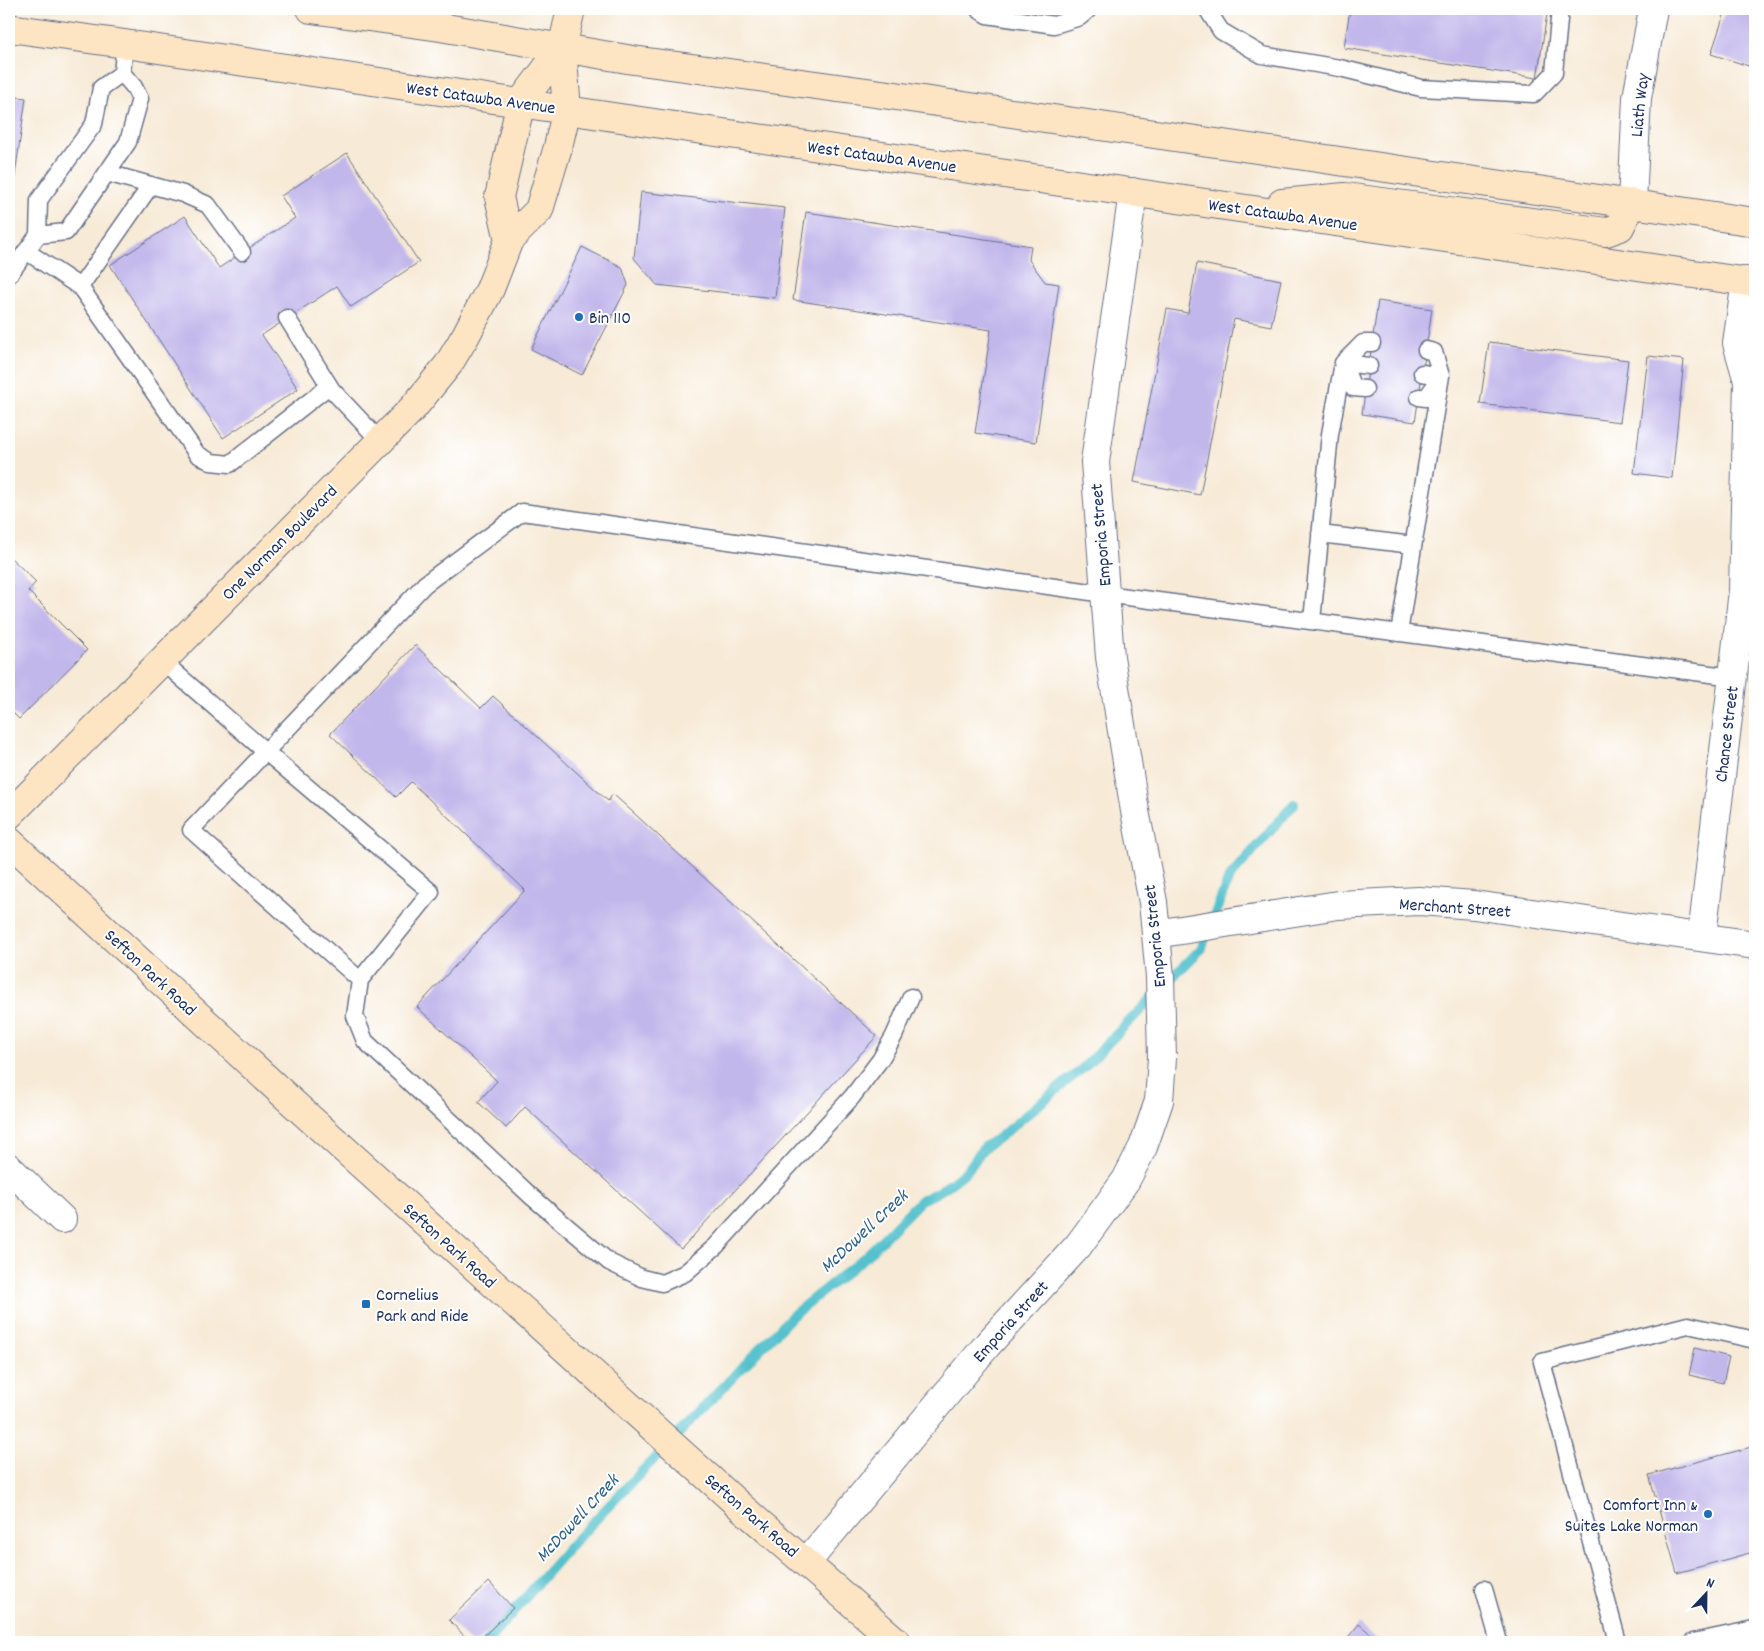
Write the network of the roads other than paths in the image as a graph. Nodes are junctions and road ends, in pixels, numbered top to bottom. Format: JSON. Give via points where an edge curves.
{"nodes":[{"id":1,"x":311,"y":9,"type":"edge"},
{"id":2,"x":570,"y":9,"type":"edge"},
{"id":3,"x":978,"y":9,"type":"edge"},
{"id":4,"x":1089,"y":9,"type":"edge"},
{"id":5,"x":1207,"y":9,"type":"edge"},
{"id":6,"x":1560,"y":9,"type":"edge"},
{"id":7,"x":1653,"y":9,"type":"edge"},
{"id":8,"x":9,"y":28,"type":"edge"},
{"id":9,"x":125,"y":44,"type":"junction"},
{"id":10,"x":562,"y":48,"type":"junction"},
{"id":11,"x":122,"y":73,"type":"junction"},
{"id":12,"x":521,"y":102,"type":"junction"},
{"id":13,"x":566,"y":109,"type":"junction"},
{"id":14,"x":107,"y":172,"type":"junction"},
{"id":15,"x":152,"y":185,"type":"junction"},
{"id":16,"x":1133,"y":192,"type":"junction"},
{"id":17,"x":1632,"y":203,"type":"junction"},
{"id":18,"x":1238,"y":207,"type":"junction"},
{"id":19,"x":1755,"y":222,"type":"edge"},
{"id":20,"x":38,"y":235,"type":"junction"},
{"id":21,"x":509,"y":240,"type":"junction"},
{"id":22,"x":26,"y":251,"type":"junction"},
{"id":23,"x":242,"y":252,"type":"dead end"},
{"id":24,"x":9,"y":275,"type":"edge"},
{"id":25,"x":1752,"y":276,"type":"edge"},
{"id":26,"x":80,"y":287,"type":"junction"},
{"id":27,"x":287,"y":318,"type":"dead end"},
{"id":28,"x":1372,"y":344,"type":"dead end"},
{"id":29,"x":1426,"y":350,"type":"dead end"},
{"id":30,"x":1343,"y":363,"type":"junction"},
{"id":31,"x":1369,"y":366,"type":"dead end"},
{"id":32,"x":1752,"y":372,"type":"edge"},
{"id":33,"x":1422,"y":373,"type":"dead end"},
{"id":34,"x":1441,"y":376,"type":"junction"},
{"id":35,"x":329,"y":386,"type":"junction"},
{"id":36,"x":1365,"y":390,"type":"dead end"},
{"id":37,"x":1419,"y":397,"type":"dead end"},
{"id":38,"x":380,"y":441,"type":"junction"},
{"id":39,"x":1320,"y":534,"type":"junction"},
{"id":40,"x":1413,"y":545,"type":"junction"},
{"id":41,"x":1105,"y":594,"type":"junction"},
{"id":42,"x":1312,"y":621,"type":"junction"},
{"id":43,"x":1399,"y":633,"type":"junction"},
{"id":44,"x":162,"y":661,"type":"junction"},
{"id":45,"x":1733,"y":677,"type":"junction"},
{"id":46,"x":266,"y":752,"type":"junction"},
{"id":47,"x":9,"y":815,"type":"edge"},
{"id":48,"x":9,"y":841,"type":"edge"},
{"id":49,"x":1156,"y":934,"type":"junction"},
{"id":50,"x":1702,"y":936,"type":"junction"},
{"id":51,"x":1755,"y":944,"type":"edge"},
{"id":52,"x":360,"y":980,"type":"junction"},
{"id":53,"x":911,"y":997,"type":"dead end"},
{"id":54,"x":9,"y":1168,"type":"edge"},
{"id":55,"x":62,"y":1219,"type":"dead end"},
{"id":56,"x":1755,"y":1340,"type":"edge"},
{"id":57,"x":806,"y":1563,"type":"junction"},
{"id":58,"x":1484,"y":1589,"type":"dead end"},
{"id":59,"x":1748,"y":1635,"type":"edge"},
{"id":60,"x":897,"y":1642,"type":"edge"},
{"id":61,"x":1499,"y":1642,"type":"edge"},
{"id":62,"x":1618,"y":1642,"type":"edge"},
{"id":63,"x":1693,"y":1642,"type":"edge"}],
"edges":[{"from":1,"to":10,"type":"main road"},
{"from":2,"to":10,"type":"main road","name":"One Norman Boulevard"},
{"from":3,"to":4,"type":"lane","via":[[987,15],[1054,24],[1080,17]]},
{"from":5,"to":6,"type":"lane","via":[[1221,31],[1262,55],[1340,68],[1421,88],[1534,94],[1554,73]]},
{"from":7,"to":17,"type":"street","name":"Liath Way","via":[[1637,98]]},
{"from":8,"to":9,"type":"main road","name":"West Catawba Avenue"},
{"from":9,"to":11,"type":"lane"},
{"from":9,"to":12,"type":"main road","name":"West Catawba Avenue"},
{"from":10,"to":12,"type":"main road","name":"One Norman Boulevard"},
{"from":10,"to":13,"type":"main road","name":"One Norman Boulevard"},
{"from":10,"to":17,"type":"main road"},
{"from":11,"to":14,"type":"lane","via":[[140,99],[128,142]]},
{"from":11,"to":20,"type":"lane","via":[[101,88],[94,124],[39,200]]},
{"from":12,"to":13,"type":"main road","name":"West Catawba Avenue"},
{"from":12,"to":21,"type":"main road","name":"One Norman Boulevard","via":[[499,197]]},
{"from":13,"to":16,"type":"main road","name":"West Catawba Avenue"},
{"from":13,"to":21,"type":"main road","name":"One Norman Boulevard","via":[[539,210]]},
{"from":14,"to":15,"type":"lane"},
{"from":14,"to":20,"type":"lane","via":[[66,232]]},
{"from":15,"to":23,"type":"lane","via":[[208,205]]},
{"from":15,"to":26,"type":"lane"},
{"from":16,"to":18,"type":"main road","name":"West Catawba Avenue"},
{"from":16,"to":41,"type":"street","name":"Emporia Street","via":[[1094,462]]},
{"from":17,"to":18,"type":"main road","via":[[1620,227],[1606,232],[1345,197]]},
{"from":17,"to":19,"type":"main road"},
{"from":18,"to":25,"type":"main road","name":"West Catawba Avenue"},
{"from":20,"to":22,"type":"lane"},
{"from":21,"to":38,"type":"main road","name":"One Norman Boulevard","via":[[490,289],[448,365],[413,408]]},
{"from":22,"to":24,"type":"lane"},
{"from":22,"to":26,"type":"lane"},
{"from":25,"to":32,"type":"street","name":"Chance Street","via":[[1737,343]]},
{"from":26,"to":35,"type":"lane","via":[[197,454],[211,462],[230,464]]},
{"from":27,"to":35,"type":"lane"},
{"from":28,"to":30,"type":"lane","via":[[1363,343]]},
{"from":29,"to":34,"type":"lane","via":[[1434,352]]},
{"from":30,"to":31,"type":"lane"},
{"from":30,"to":36,"type":"lane","via":[[1354,388]]},
{"from":30,"to":39,"type":"lane","via":[[1330,434]]},
{"from":32,"to":45,"type":"street","name":"Chance Street","via":[[1743,591]]},
{"from":33,"to":34,"type":"lane"},
{"from":34,"to":37,"type":"lane","via":[[1426,398]]},
{"from":34,"to":40,"type":"lane"},
{"from":35,"to":38,"type":"lane"},
{"from":38,"to":44,"type":"main road","name":"One Norman Boulevard"},
{"from":39,"to":40,"type":"lane"},
{"from":39,"to":42,"type":"lane"},
{"from":40,"to":43,"type":"lane"},
{"from":41,"to":42,"type":"lane"},
{"from":41,"to":46,"type":"lane","via":[[522,512],[425,584]]},
{"from":41,"to":49,"type":"street","name":"Emporia Street","via":[[1110,657]]},
{"from":42,"to":43,"type":"lane"},
{"from":43,"to":45,"type":"lane"},
{"from":44,"to":46,"type":"lane"},
{"from":44,"to":47,"type":"main road","name":"One Norman Boulevard"},
{"from":45,"to":50,"type":"street","name":"Chance Street"},
{"from":46,"to":52,"type":"lane","via":[[431,892]]},
{"from":46,"to":52,"type":"lane","via":[[191,830]]},
{"from":48,"to":57,"type":"main road","name":"Sefton Park Road","via":[[300,1109]]},
{"from":49,"to":50,"type":"street","name":"Merchant Street","via":[[1338,905],[1419,901],[1474,905]]},
{"from":49,"to":57,"type":"street","name":"Emporia Street","via":[[1162,1058],[1159,1101],[1143,1147],[1126,1180],[1078,1246],[988,1344]]},
{"from":50,"to":51,"type":"street","name":"Merchant Street"},
{"from":52,"to":53,"type":"lane","via":[[355,1016],[365,1041],[532,1197],[609,1262],[642,1278],[662,1283],[685,1274],[716,1246],[852,1097],[880,1060]]},
{"from":54,"to":55,"type":"street"},
{"from":56,"to":62,"type":"lane","via":[[1688,1325],[1542,1362]]},
{"from":57,"to":60,"type":"main road","name":"Sefton Park Road"},
{"from":58,"to":61,"type":"lane"},
{"from":59,"to":63,"type":"lane"}]}
